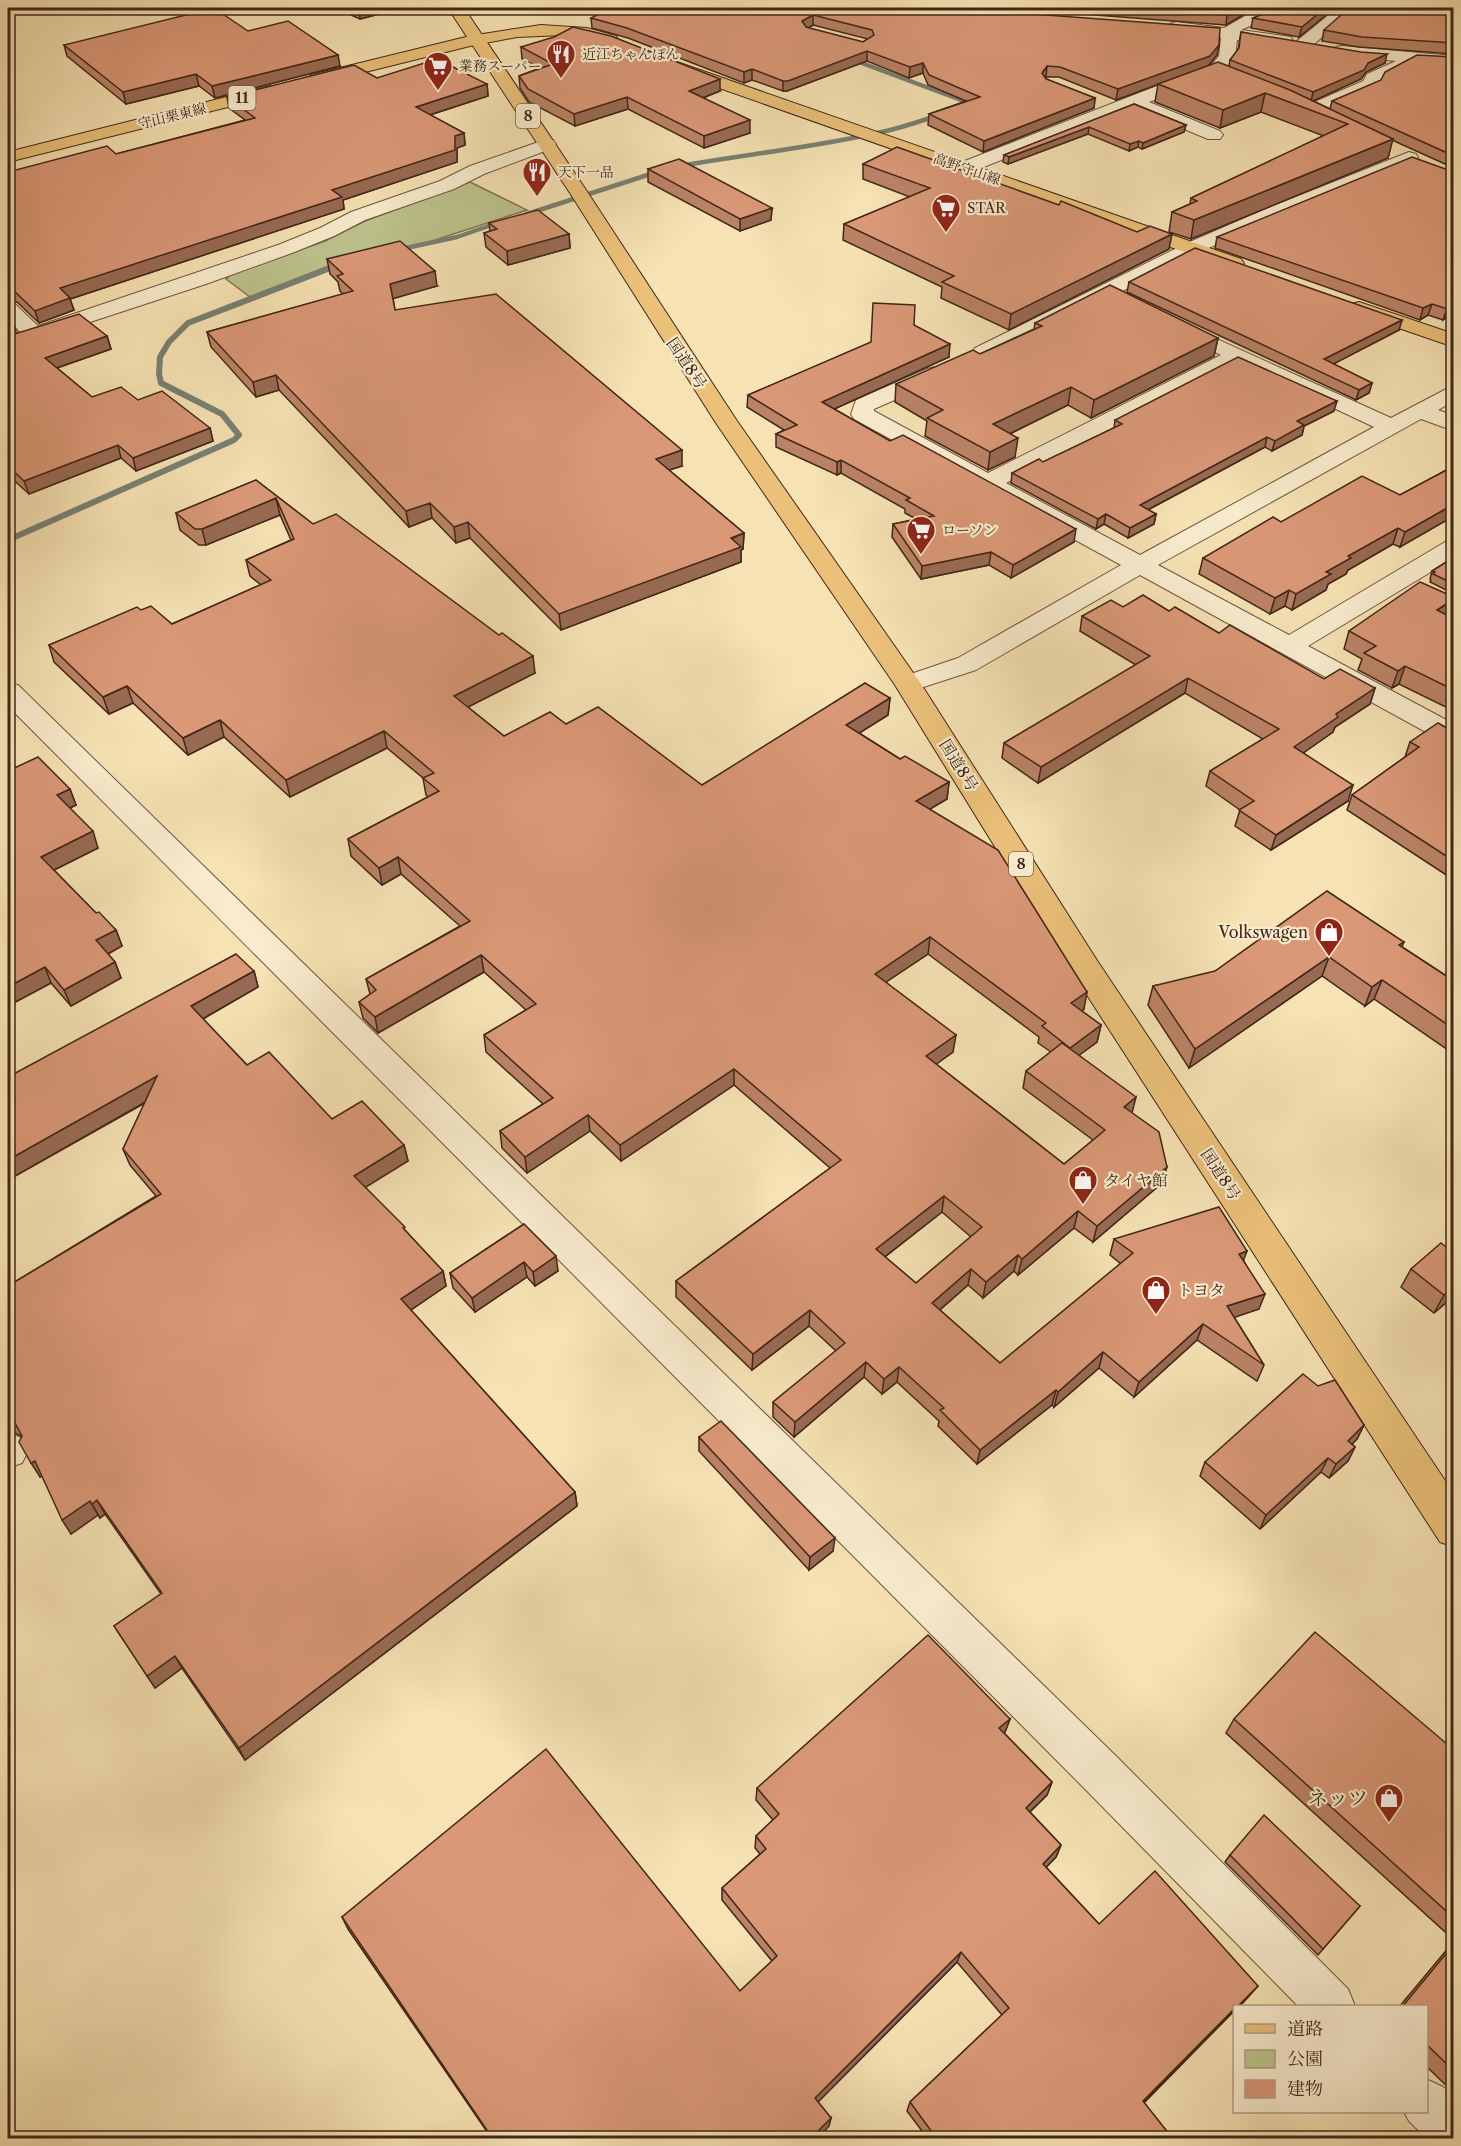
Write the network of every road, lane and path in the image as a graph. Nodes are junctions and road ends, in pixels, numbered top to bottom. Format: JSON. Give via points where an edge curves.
{"nodes":[{"id":1,"x":456,"y":8,"type":"edge"},
{"id":2,"x":1269,"y":8,"type":"edge"},
{"id":3,"x":1346,"y":8,"type":"edge"},
{"id":4,"x":1161,"y":25,"type":"edge"},
{"id":5,"x":1230,"y":32,"type":"junction"},
{"id":6,"x":476,"y":39,"type":"junction"},
{"id":7,"x":1304,"y":44,"type":"junction"},
{"id":8,"x":630,"y":49,"type":"edge"},
{"id":9,"x":1410,"y":58,"type":"junction"},
{"id":10,"x":1454,"y":61,"type":"edge"},
{"id":11,"x":663,"y":62,"type":"edge"},
{"id":12,"x":304,"y":82,"type":"edge"},
{"id":13,"x":282,"y":88,"type":"edge"},
{"id":14,"x":1095,"y":100,"type":"edge"},
{"id":15,"x":1135,"y":102,"type":"junction"},
{"id":16,"x":1293,"y":102,"type":"edge"},
{"id":17,"x":1117,"y":109,"type":"junction"},
{"id":18,"x":1309,"y":111,"type":"junction"},
{"id":19,"x":1326,"y":119,"type":"edge"},
{"id":20,"x":1214,"y":135,"type":"edge"},
{"id":21,"x":547,"y":144,"type":"junction"},
{"id":22,"x":1382,"y":146,"type":"edge"},
{"id":23,"x":8,"y":157,"type":"edge"},
{"id":24,"x":964,"y":168,"type":"junction"},
{"id":25,"x":1192,"y":248,"type":"junction"},
{"id":26,"x":1255,"y":271,"type":"edge"},
{"id":27,"x":1105,"y":291,"type":"junction"},
{"id":28,"x":1125,"y":301,"type":"edge"},
{"id":29,"x":1341,"y":302,"type":"edge"},
{"id":30,"x":8,"y":308,"type":"edge"},
{"id":31,"x":1156,"y":316,"type":"edge"},
{"id":32,"x":34,"y":334,"type":"junction"},
{"id":33,"x":1454,"y":341,"type":"edge"},
{"id":34,"x":8,"y":344,"type":"edge"},
{"id":35,"x":1236,"y":356,"type":"junction"},
{"id":36,"x":1454,"y":392,"type":"edge"},
{"id":37,"x":1420,"y":411,"type":"junction"},
{"id":38,"x":1454,"y":424,"type":"edge"},
{"id":39,"x":1391,"y":426,"type":"junction"},
{"id":40,"x":989,"y":482,"type":"junction"},
{"id":41,"x":1454,"y":548,"type":"edge"},
{"id":42,"x":1140,"y":565,"type":"junction"},
{"id":43,"x":1398,"y":579,"type":"junction"},
{"id":44,"x":1426,"y":593,"type":"edge"},
{"id":45,"x":1290,"y":646,"type":"junction"},
{"id":46,"x":908,"y":684,"type":"junction"},
{"id":47,"x":8,"y":691,"type":"edge"},
{"id":48,"x":1454,"y":736,"type":"edge"},
{"id":49,"x":1454,"y":1529,"type":"edge"},
{"id":50,"x":1329,"y":2005,"type":"edge"},
{"id":51,"x":1428,"y":2106,"type":"edge"},
{"id":52,"x":1454,"y":2131,"type":"edge"}],
"edges":[{"from":1,"to":6,"type":"main road","name":"国道8号","number":"8"},
{"from":2,"to":5,"type":"street"},
{"from":3,"to":7,"type":"street"},
{"from":4,"to":5,"type":"street"},
{"from":5,"to":7,"type":"street"},
{"from":5,"to":15,"type":"street","via":[[1221,74]]},
{"from":6,"to":8,"type":"main road","via":[[534,30],[574,31]]},
{"from":6,"to":12,"type":"main road"},
{"from":6,"to":21,"type":"main road","name":"国道8号","number":"8"},
{"from":7,"to":9,"type":"street"},
{"from":9,"to":10,"type":"street"},
{"from":9,"to":18,"type":"street","via":[[1373,78],[1371,84]]},
{"from":11,"to":24,"type":"main road","name":"高野守山線"},
{"from":13,"to":23,"type":"main road","name":"守山栗東線","number":"11"},
{"from":14,"to":17,"type":"street"},
{"from":15,"to":17,"type":"street"},
{"from":15,"to":20,"type":"street"},
{"from":16,"to":18,"type":"street"},
{"from":17,"to":24,"type":"street"},
{"from":18,"to":19,"type":"street"},
{"from":21,"to":32,"type":"street","via":[[358,216],[274,253]]},
{"from":21,"to":46,"type":"main road","name":"国道8号","number":"8","via":[[715,404]]},
{"from":22,"to":25,"type":"street","via":[[1415,161],[1275,212]]},
{"from":24,"to":25,"type":"main road","name":"高野守山線"},
{"from":25,"to":26,"type":"main road","name":"高野守山線"},
{"from":25,"to":27,"type":"street"},
{"from":27,"to":28,"type":"street"},
{"from":27,"to":40,"type":"street","via":[[1014,339],[864,405],[862,414]]},
{"from":29,"to":33,"type":"main road"},
{"from":30,"to":32,"type":"street"},
{"from":31,"to":35,"type":"street"},
{"from":32,"to":34,"type":"street"},
{"from":35,"to":39,"type":"street"},
{"from":35,"to":40,"type":"street"},
{"from":36,"to":37,"type":"street"},
{"from":37,"to":38,"type":"street"},
{"from":37,"to":39,"type":"street"},
{"from":39,"to":42,"type":"street"},
{"from":40,"to":42,"type":"street"},
{"from":41,"to":43,"type":"street"},
{"from":42,"to":45,"type":"street"},
{"from":42,"to":46,"type":"street","via":[[966,664]]},
{"from":43,"to":44,"type":"street"},
{"from":43,"to":45,"type":"street"},
{"from":45,"to":48,"type":"street"},
{"from":46,"to":49,"type":"main road","name":"国道8号","number":"8","via":[[1087,970]]},
{"from":47,"to":50,"type":"street","via":[[1102,1774]]},
{"from":51,"to":52,"type":"street"}]}
